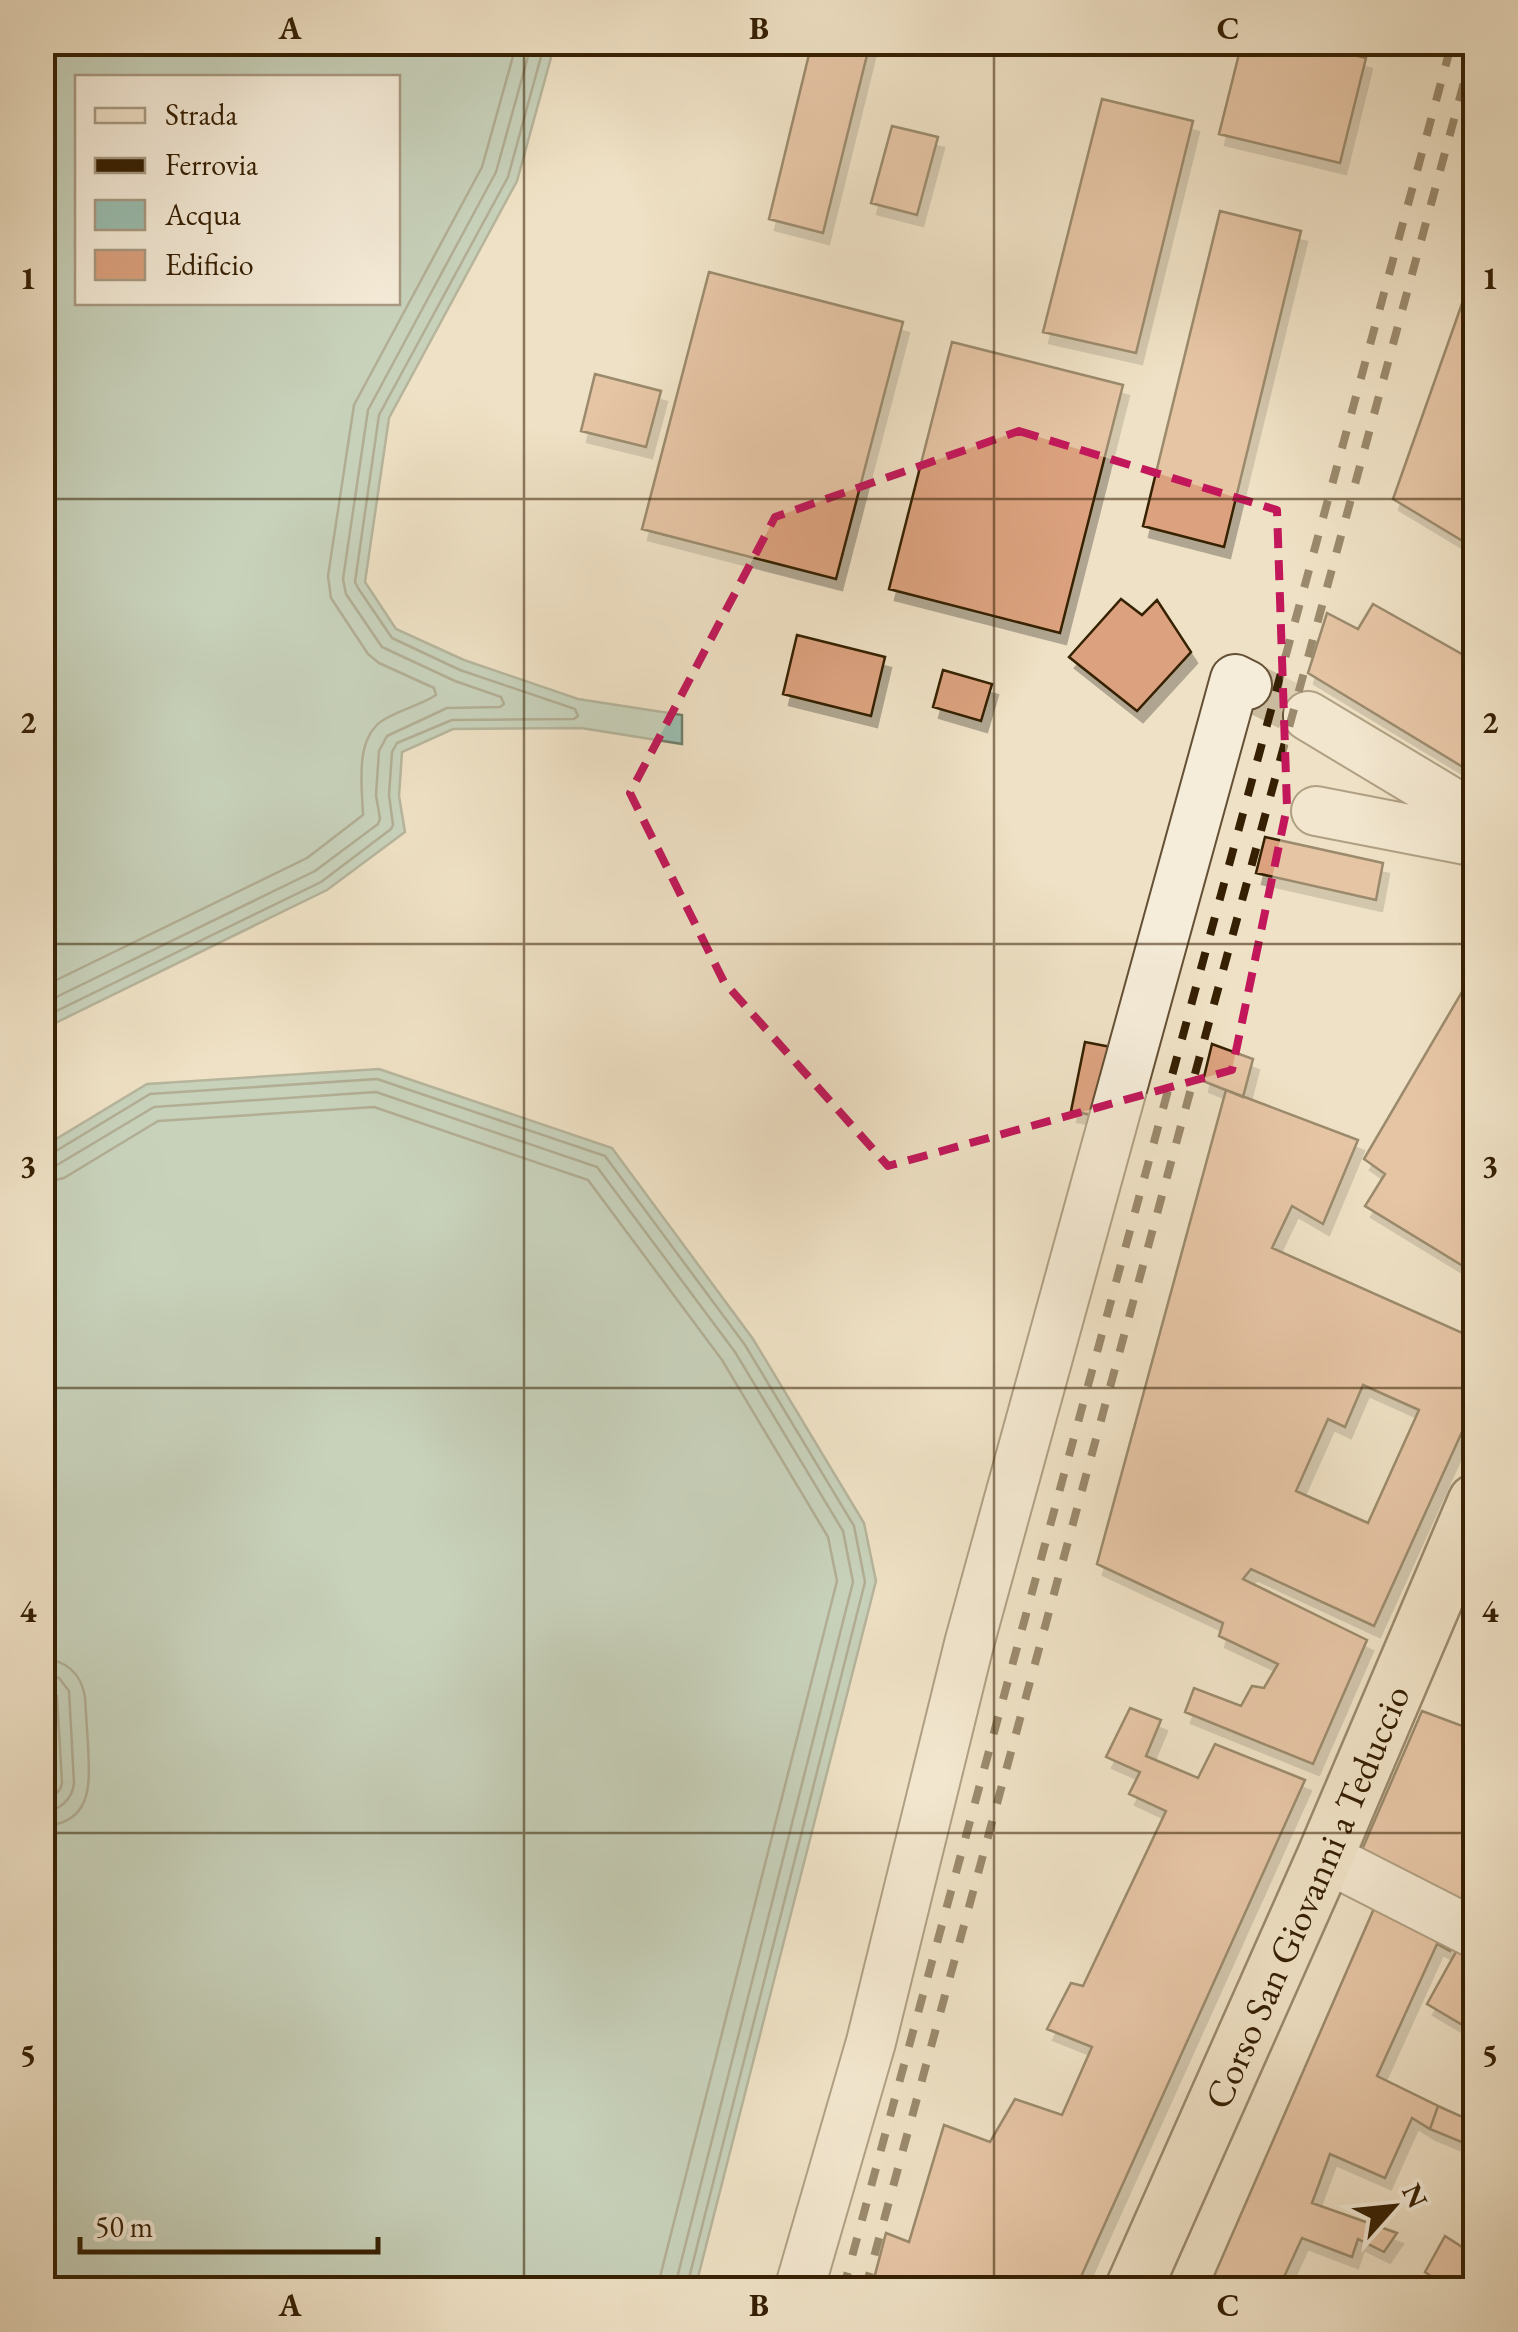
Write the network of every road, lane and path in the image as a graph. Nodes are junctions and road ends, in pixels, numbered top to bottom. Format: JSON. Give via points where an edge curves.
{"nodes":[{"id":1,"x":1247,"y":685,"type":"dead end"},
{"id":2,"x":1308,"y":716,"type":"tunnel mouth"},
{"id":3,"x":1316,"y":811,"type":"dead end"},
{"id":4,"x":1476,"y":817,"type":"edge"},
{"id":5,"x":1476,"y":842,"type":"edge"},
{"id":6,"x":1476,"y":1502,"type":"edge"},
{"id":7,"x":1325,"y":1857,"type":"junction"},
{"id":8,"x":1476,"y":1934,"type":"edge"},
{"id":9,"x":798,"y":2290,"type":"edge"},
{"id":10,"x":1133,"y":2290,"type":"edge"}],
"edges":[{"from":1,"to":9,"type":"street","via":[[1235,679],[968,1644],[871,2042]]},
{"from":2,"to":4,"type":"street"},
{"from":3,"to":5,"type":"street"},
{"from":6,"to":7,"type":"main road","name":"Corso San Giovanni a Teduccio"},
{"from":7,"to":8,"type":"street"},
{"from":7,"to":10,"type":"main road","name":"Corso San Giovanni a Teduccio"}]}
